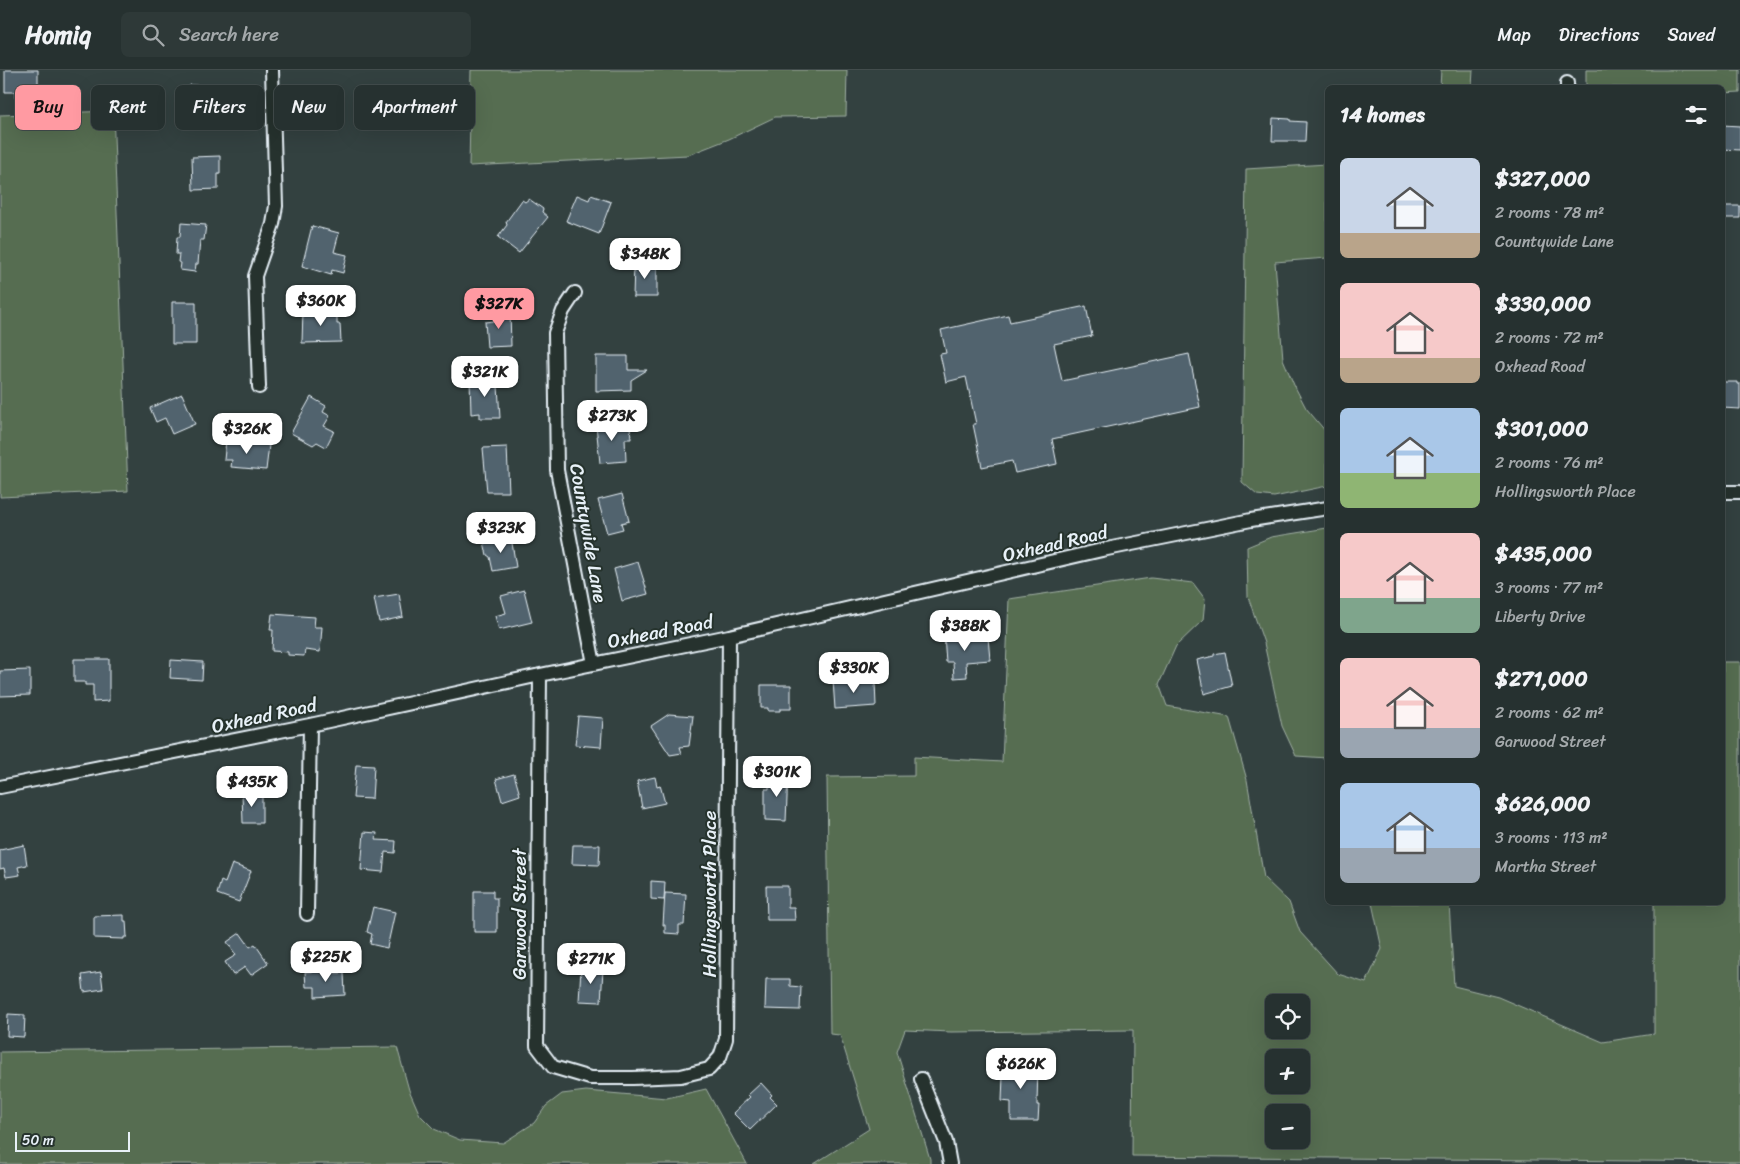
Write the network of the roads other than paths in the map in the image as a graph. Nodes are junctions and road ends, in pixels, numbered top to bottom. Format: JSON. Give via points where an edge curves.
{"nodes":[{"id":1,"x":272,"y":70,"type":"edge"},
{"id":2,"x":575,"y":294,"type":"dead end"},
{"id":3,"x":259,"y":387,"type":"dead end"},
{"id":4,"x":1725,"y":492,"type":"edge"},
{"id":5,"x":1740,"y":492,"type":"edge"},
{"id":6,"x":1325,"y":508,"type":"edge"},
{"id":7,"x":729,"y":636,"type":"junction"},
{"id":8,"x":594,"y":664,"type":"junction"},
{"id":9,"x":540,"y":675,"type":"junction"},
{"id":10,"x":310,"y":725,"type":"junction"},
{"id":11,"x":0,"y":787,"type":"edge"},
{"id":12,"x":307,"y":914,"type":"dead end"},
{"id":13,"x":633,"y":1078,"type":"joint"},
{"id":14,"x":920,"y":1080,"type":"dead end"},
{"id":15,"x":950,"y":1164,"type":"edge"}],
"edges":[{"from":1,"to":3,"type":"street","via":[[276,206],[255,276]]},
{"from":2,"to":8,"type":"street","name":"Countywide Lane","via":[[563,311],[555,333],[557,470]]},
{"from":4,"to":5,"type":"street"},
{"from":6,"to":7,"type":"street","name":"Oxhead Road","via":[[1102,550]]},
{"from":7,"to":8,"type":"street","name":"Oxhead Road"},
{"from":7,"to":13,"type":"street","name":"Hollingsworth Place","via":[[726,1039],[720,1057],[709,1069],[681,1076]]},
{"from":8,"to":9,"type":"street","name":"Oxhead Road"},
{"from":9,"to":10,"type":"street","name":"Oxhead Road"},
{"from":9,"to":13,"type":"street","name":"Garwood Street","via":[[537,1046],[553,1067],[590,1078]]},
{"from":10,"to":11,"type":"street","name":"Oxhead Road"},
{"from":10,"to":12,"type":"street"},
{"from":14,"to":15,"type":"street","via":[[946,1142]]}]}
